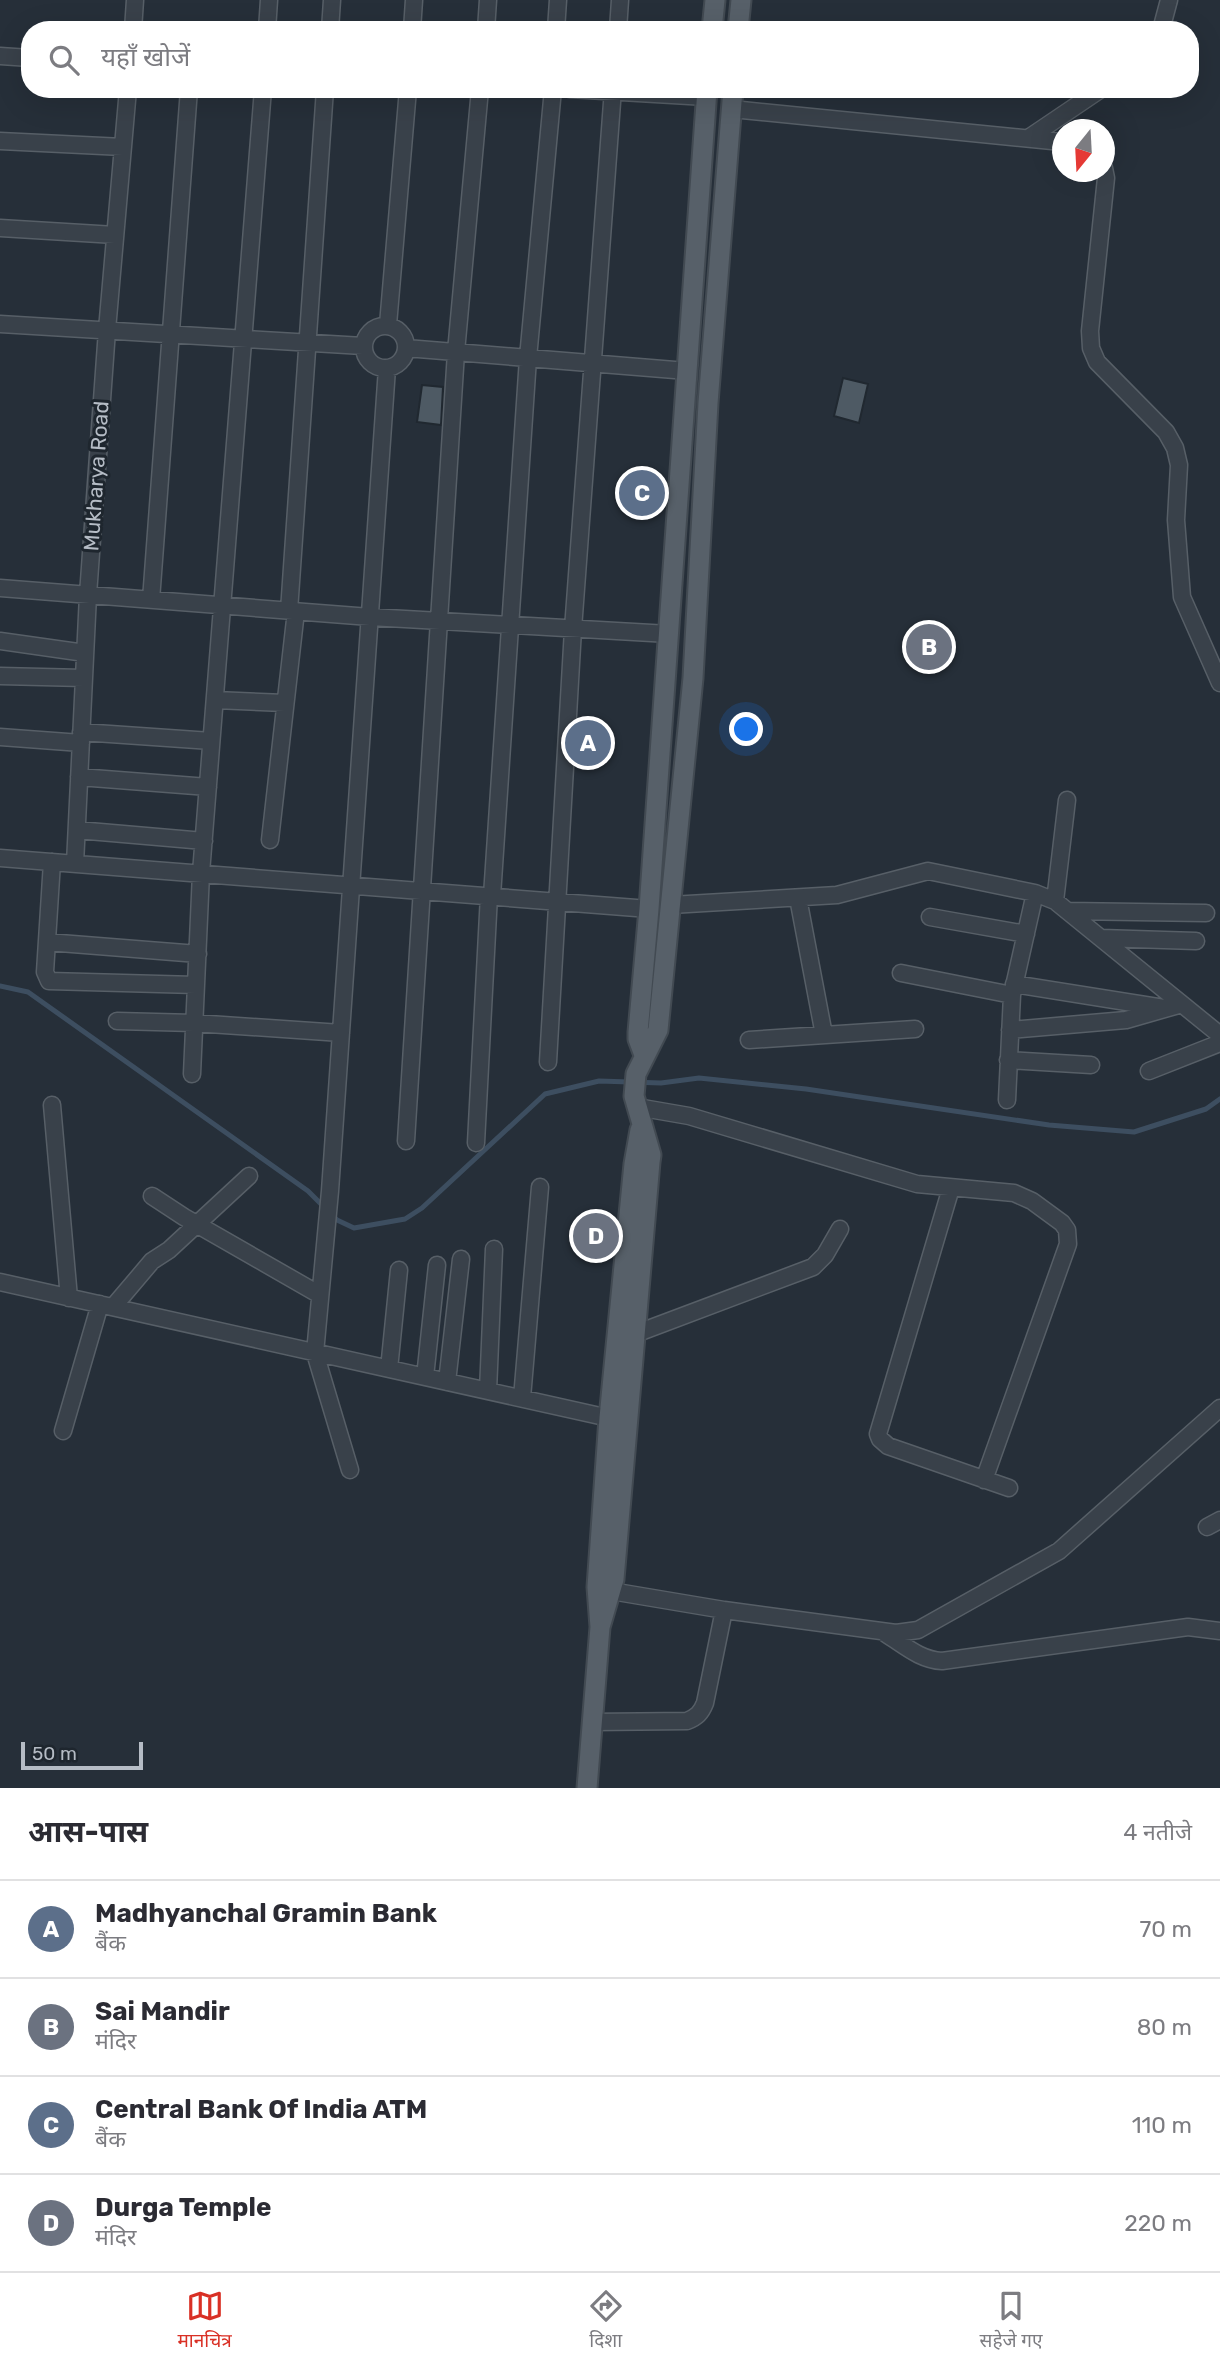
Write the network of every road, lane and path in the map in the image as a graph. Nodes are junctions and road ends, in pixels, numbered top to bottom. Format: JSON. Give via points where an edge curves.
{"nodes":[{"id":1,"x":135,"y":0,"type":"edge"},
{"id":2,"x":269,"y":0,"type":"edge"},
{"id":3,"x":332,"y":0,"type":"edge"},
{"id":4,"x":414,"y":0,"type":"edge"},
{"id":5,"x":488,"y":0,"type":"edge"},
{"id":6,"x":558,"y":0,"type":"edge"},
{"id":7,"x":620,"y":0,"type":"edge"},
{"id":8,"x":715,"y":0,"type":"edge"},
{"id":9,"x":741,"y":0,"type":"edge"},
{"id":10,"x":1169,"y":0,"type":"edge"},
{"id":11,"x":134,"y":21,"type":"edge"},
{"id":12,"x":268,"y":21,"type":"edge"},
{"id":13,"x":331,"y":21,"type":"edge"},
{"id":14,"x":413,"y":21,"type":"edge"},
{"id":15,"x":487,"y":21,"type":"edge"},
{"id":16,"x":557,"y":21,"type":"edge"},
{"id":17,"x":619,"y":21,"type":"edge"},
{"id":18,"x":713,"y":21,"type":"edge"},
{"id":19,"x":739,"y":21,"type":"edge"},
{"id":20,"x":1163,"y":21,"type":"edge"},
{"id":21,"x":0,"y":56,"type":"edge"},
{"id":22,"x":21,"y":57,"type":"edge"},
{"id":23,"x":127,"y":98,"type":"edge"},
{"id":24,"x":188,"y":98,"type":"edge"},
{"id":25,"x":261,"y":98,"type":"edge"},
{"id":26,"x":324,"y":98,"type":"edge"},
{"id":27,"x":407,"y":98,"type":"edge"},
{"id":28,"x":479,"y":98,"type":"edge"},
{"id":29,"x":551,"y":98,"type":"edge"},
{"id":30,"x":611,"y":98,"type":"edge"},
{"id":31,"x":707,"y":98,"type":"edge"},
{"id":32,"x":1088,"y":98,"type":"edge"},
{"id":33,"x":733,"y":99,"type":"edge"},
{"id":34,"x":1030,"y":137,"type":"junction"},
{"id":35,"x":1052,"y":140,"type":"edge"},
{"id":36,"x":0,"y":141,"type":"edge"},
{"id":37,"x":123,"y":147,"type":"junction"},
{"id":38,"x":1107,"y":182,"type":"edge"},
{"id":39,"x":0,"y":228,"type":"edge"},
{"id":40,"x":115,"y":235,"type":"junction"},
{"id":41,"x":0,"y":324,"type":"edge"},
{"id":42,"x":388,"y":325,"type":"junction"},
{"id":43,"x":107,"y":330,"type":"junction"},
{"id":44,"x":170,"y":334,"type":"junction"},
{"id":45,"x":244,"y":338,"type":"junction"},
{"id":46,"x":306,"y":342,"type":"junction"},
{"id":47,"x":363,"y":346,"type":"junction"},
{"id":48,"x":406,"y":348,"type":"junction"},
{"id":49,"x":456,"y":352,"type":"junction"},
{"id":50,"x":528,"y":358,"type":"junction"},
{"id":51,"x":592,"y":363,"type":"junction"},
{"id":52,"x":387,"y":368,"type":"junction"},
{"id":53,"x":687,"y":371,"type":"junction"},
{"id":54,"x":0,"y":588,"type":"edge"},
{"id":55,"x":88,"y":595,"type":"junction"},
{"id":56,"x":151,"y":600,"type":"junction"},
{"id":57,"x":222,"y":605,"type":"junction"},
{"id":58,"x":293,"y":611,"type":"junction"},
{"id":59,"x":370,"y":617,"type":"junction"},
{"id":60,"x":438,"y":621,"type":"junction"},
{"id":61,"x":510,"y":625,"type":"junction"},
{"id":62,"x":573,"y":629,"type":"junction"},
{"id":63,"x":669,"y":634,"type":"junction"},
{"id":64,"x":0,"y":641,"type":"edge"},
{"id":65,"x":85,"y":653,"type":"junction"},
{"id":66,"x":0,"y":676,"type":"edge"},
{"id":67,"x":83,"y":678,"type":"junction"},
{"id":68,"x":1220,"y":683,"type":"edge"},
{"id":69,"x":215,"y":701,"type":"junction"},
{"id":70,"x":285,"y":703,"type":"junction"},
{"id":71,"x":0,"y":737,"type":"edge"},
{"id":72,"x":81,"y":738,"type":"junction"},
{"id":73,"x":211,"y":741,"type":"junction"},
{"id":74,"x":79,"y":777,"type":"junction"},
{"id":75,"x":208,"y":787,"type":"junction"},
{"id":76,"x":1067,"y":800,"type":"dead end"},
{"id":77,"x":77,"y":830,"type":"junction"},
{"id":78,"x":270,"y":840,"type":"dead end"},
{"id":79,"x":204,"y":841,"type":"junction"},
{"id":80,"x":0,"y":858,"type":"edge"},
{"id":81,"x":52,"y":862,"type":"junction"},
{"id":82,"x":75,"y":864,"type":"junction"},
{"id":83,"x":201,"y":873,"type":"junction"},
{"id":84,"x":351,"y":885,"type":"junction"},
{"id":85,"x":420,"y":890,"type":"junction"},
{"id":86,"x":1035,"y":893,"type":"junction"},
{"id":87,"x":490,"y":896,"type":"junction"},
{"id":88,"x":798,"y":898,"type":"junction"},
{"id":89,"x":558,"y":901,"type":"junction"},
{"id":90,"x":671,"y":905,"type":"junction"},
{"id":91,"x":1061,"y":906,"type":"junction"},
{"id":92,"x":649,"y":909,"type":"junction"},
{"id":93,"x":1206,"y":913,"type":"dead end"},
{"id":94,"x":930,"y":917,"type":"dead end"},
{"id":95,"x":1026,"y":934,"type":"junction"},
{"id":96,"x":1101,"y":938,"type":"junction"},
{"id":97,"x":1196,"y":941,"type":"dead end"},
{"id":98,"x":47,"y":942,"type":"junction"},
{"id":99,"x":198,"y":954,"type":"junction"},
{"id":100,"x":901,"y":973,"type":"dead end"},
{"id":101,"x":196,"y":985,"type":"junction"},
{"id":102,"x":1013,"y":990,"type":"junction"},
{"id":103,"x":1176,"y":1006,"type":"junction"},
{"id":104,"x":117,"y":1021,"type":"dead end"},
{"id":105,"x":194,"y":1023,"type":"junction"},
{"id":106,"x":915,"y":1029,"type":"dead end"},
{"id":107,"x":1010,"y":1030,"type":"junction"},
{"id":108,"x":341,"y":1033,"type":"junction"},
{"id":109,"x":824,"y":1035,"type":"junction"},
{"id":110,"x":1220,"y":1035,"type":"edge"},
{"id":111,"x":749,"y":1040,"type":"dead end"},
{"id":112,"x":1220,"y":1043,"type":"edge"},
{"id":113,"x":644,"y":1055,"type":"junction"},
{"id":114,"x":1008,"y":1060,"type":"junction"},
{"id":115,"x":548,"y":1062,"type":"dead end"},
{"id":116,"x":1091,"y":1065,"type":"dead end"},
{"id":117,"x":1149,"y":1071,"type":"dead end"},
{"id":118,"x":192,"y":1074,"type":"dead end"},
{"id":119,"x":1007,"y":1100,"type":"dead end"},
{"id":120,"x":52,"y":1105,"type":"dead end"},
{"id":121,"x":637,"y":1108,"type":"junction"},
{"id":122,"x":406,"y":1141,"type":"dead end"},
{"id":123,"x":476,"y":1143,"type":"dead end"},
{"id":124,"x":249,"y":1176,"type":"dead end"},
{"id":125,"x":540,"y":1187,"type":"dead end"},
{"id":126,"x":951,"y":1188,"type":"junction"},
{"id":127,"x":152,"y":1196,"type":"dead end"},
{"id":128,"x":191,"y":1221,"type":"junction"},
{"id":129,"x":840,"y":1229,"type":"dead end"},
{"id":130,"x":495,"y":1250,"type":"dead end"},
{"id":131,"x":461,"y":1259,"type":"dead end"},
{"id":132,"x":437,"y":1265,"type":"dead end"},
{"id":133,"x":399,"y":1270,"type":"dead end"},
{"id":134,"x":0,"y":1282,"type":"edge"},
{"id":135,"x":320,"y":1295,"type":"junction"},
{"id":136,"x":69,"y":1298,"type":"junction"},
{"id":137,"x":106,"y":1306,"type":"junction"},
{"id":138,"x":635,"y":1334,"type":"junction"},
{"id":139,"x":315,"y":1353,"type":"junction"},
{"id":140,"x":389,"y":1369,"type":"junction"},
{"id":141,"x":425,"y":1377,"type":"junction"},
{"id":142,"x":447,"y":1382,"type":"junction"},
{"id":143,"x":488,"y":1391,"type":"junction"},
{"id":144,"x":522,"y":1398,"type":"junction"},
{"id":145,"x":1220,"y":1408,"type":"edge"},
{"id":146,"x":609,"y":1418,"type":"junction"},
{"id":147,"x":63,"y":1430,"type":"dead end"},
{"id":148,"x":350,"y":1470,"type":"dead end"},
{"id":149,"x":984,"y":1480,"type":"junction"},
{"id":150,"x":1009,"y":1488,"type":"dead end"},
{"id":151,"x":611,"y":1591,"type":"junction"},
{"id":152,"x":724,"y":1610,"type":"junction"},
{"id":153,"x":600,"y":1627,"type":"junction"},
{"id":154,"x":882,"y":1631,"type":"junction"},
{"id":155,"x":1220,"y":1631,"type":"edge"},
{"id":156,"x":592,"y":1722,"type":"junction"},
{"id":157,"x":587,"y":1788,"type":"edge"}],
"edges":[{"from":1,"to":11,"type":"street"},
{"from":2,"to":12,"type":"street"},
{"from":3,"to":13,"type":"street"},
{"from":4,"to":14,"type":"street"},
{"from":5,"to":15,"type":"street"},
{"from":6,"to":16,"type":"street"},
{"from":7,"to":17,"type":"street"},
{"from":8,"to":18,"type":"main road"},
{"from":9,"to":19,"type":"main road"},
{"from":10,"to":20,"type":"street"},
{"from":21,"to":22,"type":"street"},
{"from":23,"to":37,"type":"street","name":"Mukharya Road"},
{"from":24,"to":44,"type":"street"},
{"from":25,"to":45,"type":"street"},
{"from":26,"to":46,"type":"street"},
{"from":27,"to":42,"type":"street"},
{"from":28,"to":49,"type":"street"},
{"from":29,"to":50,"type":"street"},
{"from":30,"to":51,"type":"street"},
{"from":31,"to":53,"type":"main road"},
{"from":32,"to":34,"type":"street"},
{"from":33,"to":34,"type":"street"},
{"from":33,"to":90,"type":"main road","via":[[708,404],[693,678]]},
{"from":34,"to":35,"type":"street"},
{"from":36,"to":37,"type":"street"},
{"from":37,"to":40,"type":"street","name":"Mukharya Road"},
{"from":38,"to":68,"type":"street","via":[[1091,348],[1097,362],[1166,432],[1175,448],[1182,597]]},
{"from":39,"to":40,"type":"street"},
{"from":40,"to":43,"type":"street","name":"Mukharya Road"},
{"from":41,"to":43,"type":"street"},
{"from":42,"to":47,"type":"street","via":[[369,332]]},
{"from":42,"to":48,"type":"street","via":[[402,334]]},
{"from":43,"to":44,"type":"street"},
{"from":43,"to":55,"type":"street","name":"Mukharya Road"},
{"from":44,"to":45,"type":"street"},
{"from":44,"to":56,"type":"street"},
{"from":45,"to":46,"type":"street"},
{"from":45,"to":57,"type":"street"},
{"from":46,"to":47,"type":"street"},
{"from":46,"to":58,"type":"street"},
{"from":47,"to":52,"type":"street","via":[[367,360]]},
{"from":48,"to":49,"type":"street"},
{"from":48,"to":52,"type":"street","via":[[400,362]]},
{"from":49,"to":50,"type":"street"},
{"from":49,"to":60,"type":"street"},
{"from":50,"to":51,"type":"street"},
{"from":50,"to":61,"type":"street"},
{"from":51,"to":53,"type":"street"},
{"from":51,"to":62,"type":"street"},
{"from":52,"to":59,"type":"street"},
{"from":53,"to":63,"type":"main road"},
{"from":54,"to":55,"type":"street"},
{"from":55,"to":56,"type":"street"},
{"from":55,"to":65,"type":"street","name":"Mukharya Road"},
{"from":56,"to":57,"type":"street"},
{"from":57,"to":58,"type":"street"},
{"from":57,"to":69,"type":"street"},
{"from":58,"to":59,"type":"street"},
{"from":58,"to":70,"type":"street"},
{"from":59,"to":60,"type":"street"},
{"from":59,"to":84,"type":"street"},
{"from":60,"to":61,"type":"street"},
{"from":60,"to":85,"type":"street"},
{"from":61,"to":62,"type":"street"},
{"from":61,"to":87,"type":"street"},
{"from":62,"to":63,"type":"street"},
{"from":62,"to":89,"type":"street"},
{"from":63,"to":92,"type":"main road"},
{"from":64,"to":65,"type":"street"},
{"from":65,"to":67,"type":"street","name":"Mukharya Road"},
{"from":66,"to":67,"type":"street"},
{"from":67,"to":72,"type":"street","name":"Mukharya Road"},
{"from":69,"to":70,"type":"street"},
{"from":69,"to":73,"type":"street"},
{"from":70,"to":78,"type":"street"},
{"from":71,"to":72,"type":"street"},
{"from":72,"to":73,"type":"street"},
{"from":72,"to":74,"type":"street","name":"Mukharya Road"},
{"from":73,"to":75,"type":"street"},
{"from":74,"to":75,"type":"street"},
{"from":74,"to":77,"type":"street","name":"Mukharya Road"},
{"from":75,"to":79,"type":"street"},
{"from":76,"to":91,"type":"street"},
{"from":77,"to":79,"type":"street"},
{"from":77,"to":82,"type":"street","name":"Mukharya Road"},
{"from":79,"to":83,"type":"street"},
{"from":80,"to":81,"type":"street"},
{"from":81,"to":82,"type":"street"},
{"from":81,"to":98,"type":"street"},
{"from":82,"to":83,"type":"street"},
{"from":83,"to":84,"type":"street"},
{"from":83,"to":99,"type":"street"},
{"from":84,"to":85,"type":"street"},
{"from":84,"to":108,"type":"street"},
{"from":85,"to":87,"type":"street"},
{"from":85,"to":122,"type":"street"},
{"from":86,"to":88,"type":"street","via":[[928,871],[837,895]]},
{"from":86,"to":91,"type":"street"},
{"from":86,"to":95,"type":"street"},
{"from":87,"to":89,"type":"street"},
{"from":87,"to":123,"type":"street"},
{"from":88,"to":90,"type":"street"},
{"from":88,"to":109,"type":"street"},
{"from":89,"to":92,"type":"street"},
{"from":89,"to":115,"type":"street"},
{"from":90,"to":113,"type":"main road","via":[[658,1030]]},
{"from":91,"to":93,"type":"street"},
{"from":91,"to":96,"type":"street"},
{"from":92,"to":113,"type":"main road","via":[[638,1039]]},
{"from":94,"to":95,"type":"street"},
{"from":95,"to":102,"type":"street"},
{"from":96,"to":97,"type":"street"},
{"from":96,"to":103,"type":"street"},
{"from":98,"to":99,"type":"street"},
{"from":98,"to":101,"type":"street","via":[[44,972],[54,982]]},
{"from":99,"to":101,"type":"street"},
{"from":100,"to":102,"type":"street"},
{"from":101,"to":105,"type":"street"},
{"from":102,"to":103,"type":"street"},
{"from":102,"to":107,"type":"street"},
{"from":103,"to":107,"type":"street","via":[[1126,1020]]},
{"from":103,"to":110,"type":"street"},
{"from":104,"to":105,"type":"street"},
{"from":105,"to":108,"type":"street"},
{"from":105,"to":118,"type":"street"},
{"from":106,"to":109,"type":"street"},
{"from":107,"to":114,"type":"street"},
{"from":108,"to":135,"type":"street"},
{"from":109,"to":111,"type":"street"},
{"from":112,"to":117,"type":"street"},
{"from":113,"to":121,"type":"main road","via":[[636,1074]]},
{"from":114,"to":116,"type":"street"},
{"from":114,"to":119,"type":"street"},
{"from":120,"to":136,"type":"street"},
{"from":121,"to":126,"type":"street","via":[[689,1116],[917,1184]]},
{"from":121,"to":138,"type":"main road","via":[[651,1154]]},
{"from":121,"to":146,"type":"main road"},
{"from":124,"to":128,"type":"street"},
{"from":125,"to":144,"type":"street"},
{"from":126,"to":149,"type":"street","via":[[878,1434],[888,1446]]},
{"from":126,"to":149,"type":"street","via":[[1004,1190],[1023,1196],[1062,1223],[1070,1237]]},
{"from":127,"to":128,"type":"street"},
{"from":128,"to":135,"type":"street"},
{"from":128,"to":137,"type":"street","via":[[169,1250]]},
{"from":129,"to":138,"type":"street","via":[[813,1267]]},
{"from":130,"to":143,"type":"street"},
{"from":131,"to":142,"type":"street"},
{"from":132,"to":141,"type":"street"},
{"from":133,"to":140,"type":"street"},
{"from":134,"to":136,"type":"street"},
{"from":135,"to":139,"type":"street"},
{"from":136,"to":137,"type":"street"},
{"from":137,"to":139,"type":"street"},
{"from":137,"to":147,"type":"street"},
{"from":138,"to":151,"type":"main road"},
{"from":139,"to":140,"type":"street"},
{"from":139,"to":148,"type":"street"},
{"from":140,"to":141,"type":"street"},
{"from":141,"to":142,"type":"street"},
{"from":142,"to":143,"type":"street"},
{"from":143,"to":144,"type":"street"},
{"from":144,"to":146,"type":"street"},
{"from":145,"to":154,"type":"street","via":[[1059,1551],[928,1626],[907,1633]]},
{"from":146,"to":153,"type":"main road","via":[[597,1587]]},
{"from":149,"to":150,"type":"street"},
{"from":151,"to":152,"type":"street"},
{"from":151,"to":153,"type":"main road"},
{"from":152,"to":154,"type":"street"},
{"from":152,"to":156,"type":"street","via":[[705,1703],[696,1718]]},
{"from":153,"to":156,"type":"main road"},
{"from":154,"to":155,"type":"street","via":[[930,1661],[942,1661],[1188,1627]]},
{"from":156,"to":157,"type":"main road"}]}
